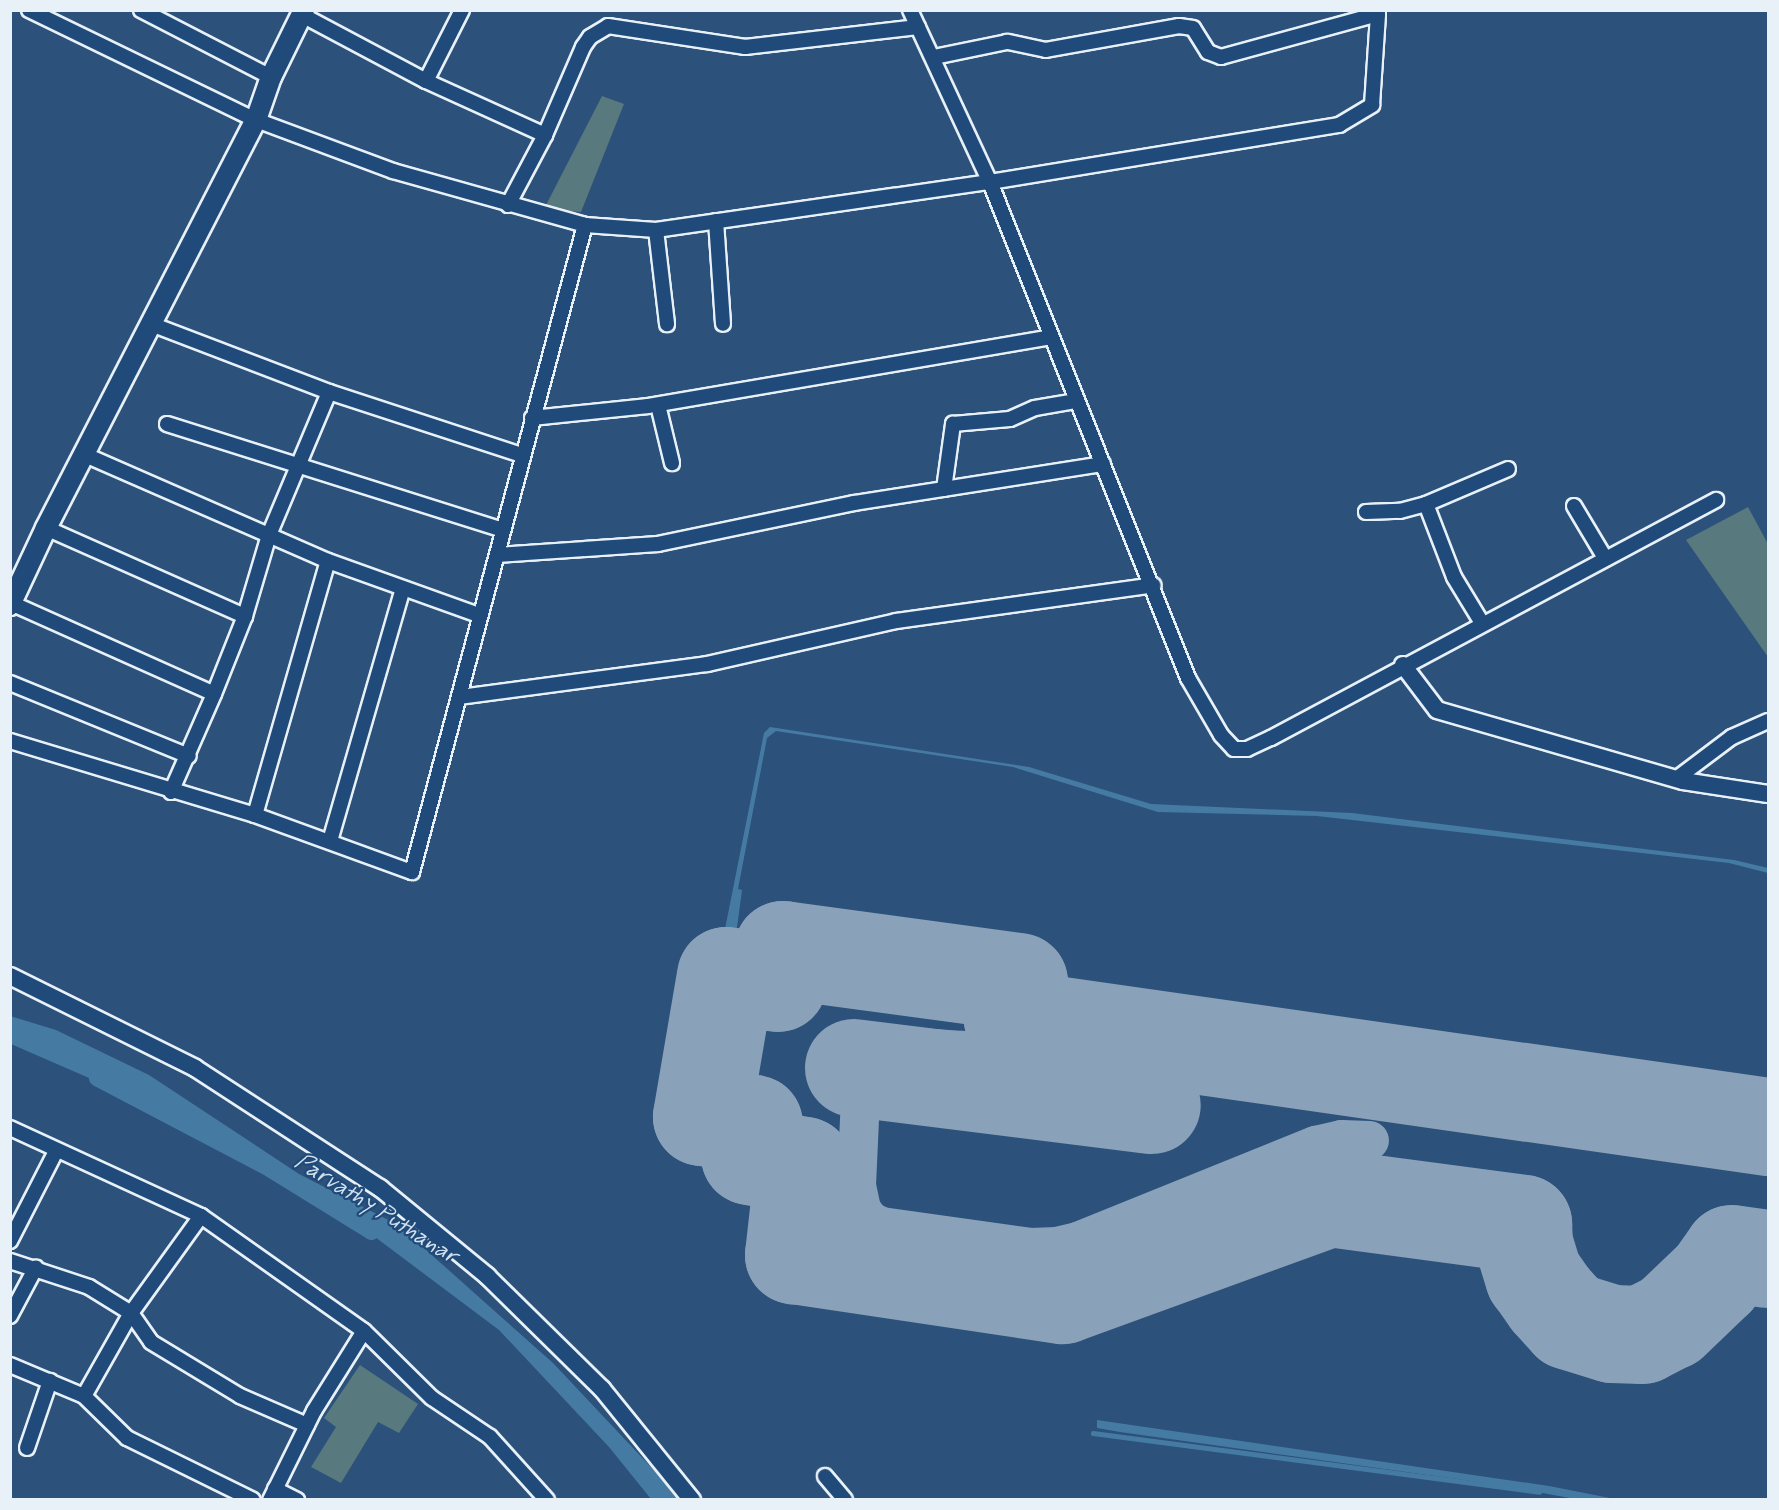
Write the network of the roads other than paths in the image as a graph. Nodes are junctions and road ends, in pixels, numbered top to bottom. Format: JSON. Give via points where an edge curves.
{"nodes":[{"id":1,"x":29,"y":10,"type":"edge"},
{"id":2,"x":141,"y":10,"type":"edge"},
{"id":3,"x":462,"y":10,"type":"edge"},
{"id":4,"x":910,"y":10,"type":"edge"},
{"id":5,"x":1378,"y":12,"type":"edge"},
{"id":6,"x":303,"y":13,"type":"edge"},
{"id":7,"x":918,"y":27,"type":"junction"},
{"id":8,"x":934,"y":57,"type":"junction"},
{"id":9,"x":271,"y":77,"type":"junction"},
{"id":10,"x":426,"y":81,"type":"junction"},
{"id":11,"x":256,"y":120,"type":"junction"},
{"id":12,"x":545,"y":135,"type":"junction"},
{"id":13,"x":990,"y":182,"type":"junction"},
{"id":14,"x":508,"y":205,"type":"junction"},
{"id":15,"x":716,"y":221,"type":"junction"},
{"id":16,"x":585,"y":225,"type":"junction"},
{"id":17,"x":656,"y":230,"type":"junction"},
{"id":18,"x":151,"y":324,"type":"junction"},
{"id":19,"x":667,"y":324,"type":"dead end"},
{"id":20,"x":723,"y":324,"type":"dead end"},
{"id":21,"x":1050,"y":338,"type":"junction"},
{"id":22,"x":330,"y":392,"type":"junction"},
{"id":23,"x":1076,"y":401,"type":"junction"},
{"id":24,"x":658,"y":405,"type":"junction"},
{"id":25,"x":532,"y":418,"type":"junction"},
{"id":26,"x":167,"y":424,"type":"dead end"},
{"id":27,"x":83,"y":454,"type":"junction"},
{"id":28,"x":522,"y":455,"type":"junction"},
{"id":29,"x":672,"y":463,"type":"dead end"},
{"id":30,"x":1103,"y":464,"type":"junction"},
{"id":31,"x":301,"y":465,"type":"junction"},
{"id":32,"x":1508,"y":469,"type":"dead end"},
{"id":33,"x":944,"y":489,"type":"junction"},
{"id":34,"x":1716,"y":500,"type":"dead end"},
{"id":35,"x":1426,"y":504,"type":"junction"},
{"id":36,"x":1574,"y":506,"type":"dead end"},
{"id":37,"x":1366,"y":512,"type":"dead end"},
{"id":38,"x":46,"y":528,"type":"junction"},
{"id":39,"x":503,"y":530,"type":"junction"},
{"id":40,"x":269,"y":535,"type":"junction"},
{"id":41,"x":497,"y":555,"type":"junction"},
{"id":42,"x":1605,"y":558,"type":"junction"},
{"id":43,"x":328,"y":561,"type":"junction"},
{"id":44,"x":1154,"y":585,"type":"junction"},
{"id":45,"x":403,"y":588,"type":"junction"},
{"id":46,"x":11,"y":604,"type":"edge"},
{"id":47,"x":480,"y":615,"type":"junction"},
{"id":48,"x":244,"y":616,"type":"junction"},
{"id":49,"x":1482,"y":623,"type":"junction"},
{"id":50,"x":1403,"y":666,"type":"junction"},
{"id":51,"x":10,"y":683,"type":"edge"},
{"id":52,"x":214,"y":694,"type":"junction"},
{"id":53,"x":460,"y":697,"type":"junction"},
{"id":54,"x":1768,"y":721,"type":"edge"},
{"id":55,"x":10,"y":741,"type":"edge"},
{"id":56,"x":189,"y":756,"type":"junction"},
{"id":57,"x":1676,"y":779,"type":"junction"},
{"id":58,"x":171,"y":792,"type":"junction"},
{"id":59,"x":1768,"y":794,"type":"edge"},
{"id":60,"x":255,"y":815,"type":"junction"},
{"id":61,"x":330,"y":841,"type":"junction"},
{"id":62,"x":10,"y":976,"type":"edge"},
{"id":63,"x":10,"y":1128,"type":"edge"},
{"id":64,"x":56,"y":1151,"type":"junction"},
{"id":65,"x":201,"y":1216,"type":"junction"},
{"id":66,"x":10,"y":1241,"type":"edge"},
{"id":67,"x":10,"y":1261,"type":"edge"},
{"id":68,"x":36,"y":1268,"type":"junction"},
{"id":69,"x":131,"y":1313,"type":"junction"},
{"id":70,"x":10,"y":1316,"type":"edge"},
{"id":71,"x":364,"y":1331,"type":"junction"},
{"id":72,"x":10,"y":1365,"type":"edge"},
{"id":73,"x":50,"y":1381,"type":"junction"},
{"id":74,"x":84,"y":1396,"type":"junction"},
{"id":75,"x":307,"y":1425,"type":"junction"},
{"id":76,"x":27,"y":1448,"type":"dead end"},
{"id":77,"x":825,"y":1476,"type":"dead end"},
{"id":78,"x":272,"y":1494,"type":"edge"},
{"id":79,"x":254,"y":1500,"type":"edge"},
{"id":80,"x":297,"y":1500,"type":"edge"},
{"id":81,"x":547,"y":1500,"type":"edge"},
{"id":82,"x":692,"y":1500,"type":"edge"},
{"id":83,"x":845,"y":1500,"type":"edge"}],
"edges":[{"from":1,"to":11,"type":"street"},
{"from":2,"to":9,"type":"street"},
{"from":3,"to":10,"type":"street"},
{"from":4,"to":7,"type":"street"},
{"from":5,"to":8,"type":"street","via":[[1221,57],[1208,52],[1193,28],[1179,26],[1046,50],[1007,42]]},
{"from":5,"to":13,"type":"street","via":[[1372,105],[1355,119],[1339,125]]},
{"from":6,"to":9,"type":"main road"},
{"from":6,"to":10,"type":"street"},
{"from":7,"to":8,"type":"street"},
{"from":7,"to":12,"type":"street","via":[[745,47],[608,26],[590,37],[583,47]]},
{"from":8,"to":13,"type":"street"},
{"from":9,"to":11,"type":"main road"},
{"from":10,"to":12,"type":"street"},
{"from":11,"to":14,"type":"street","via":[[393,171]]},
{"from":11,"to":18,"type":"main road"},
{"from":12,"to":14,"type":"street"},
{"from":13,"to":15,"type":"street"},
{"from":13,"to":21,"type":"street"},
{"from":14,"to":16,"type":"street"},
{"from":15,"to":17,"type":"street"},
{"from":15,"to":20,"type":"street"},
{"from":16,"to":17,"type":"street"},
{"from":16,"to":25,"type":"street"},
{"from":17,"to":19,"type":"street"},
{"from":18,"to":22,"type":"street"},
{"from":18,"to":27,"type":"main road"},
{"from":21,"to":23,"type":"street"},
{"from":21,"to":24,"type":"street"},
{"from":22,"to":28,"type":"street"},
{"from":22,"to":31,"type":"street"},
{"from":23,"to":30,"type":"street"},
{"from":23,"to":33,"type":"street","via":[[1035,408],[1010,419],[952,424]]},
{"from":24,"to":25,"type":"street"},
{"from":24,"to":29,"type":"street"},
{"from":25,"to":28,"type":"street"},
{"from":26,"to":31,"type":"street"},
{"from":27,"to":38,"type":"main road"},
{"from":27,"to":40,"type":"street"},
{"from":28,"to":39,"type":"street"},
{"from":30,"to":33,"type":"street"},
{"from":30,"to":44,"type":"street"},
{"from":31,"to":39,"type":"street"},
{"from":31,"to":40,"type":"street"},
{"from":32,"to":35,"type":"street"},
{"from":33,"to":41,"type":"street","via":[[854,503],[658,544]]},
{"from":34,"to":42,"type":"street"},
{"from":35,"to":37,"type":"street","via":[[1400,511]]},
{"from":35,"to":49,"type":"street","via":[[1455,577]]},
{"from":36,"to":42,"type":"street"},
{"from":38,"to":46,"type":"main road"},
{"from":38,"to":48,"type":"street"},
{"from":39,"to":41,"type":"street"},
{"from":40,"to":43,"type":"street"},
{"from":40,"to":48,"type":"street"},
{"from":41,"to":47,"type":"street"},
{"from":42,"to":49,"type":"street"},
{"from":43,"to":45,"type":"street"},
{"from":43,"to":60,"type":"street"},
{"from":44,"to":50,"type":"street","via":[[1188,678],[1221,735],[1234,749],[1247,749],[1272,738]]},
{"from":44,"to":53,"type":"street","via":[[896,621],[707,664]]},
{"from":45,"to":47,"type":"street"},
{"from":45,"to":61,"type":"street"},
{"from":46,"to":52,"type":"street"},
{"from":47,"to":53,"type":"street"},
{"from":48,"to":52,"type":"street"},
{"from":49,"to":50,"type":"street"},
{"from":50,"to":57,"type":"street","via":[[1437,710]]},
{"from":51,"to":56,"type":"street"},
{"from":52,"to":56,"type":"street"},
{"from":53,"to":61,"type":"street","via":[[412,872]]},
{"from":54,"to":57,"type":"street","via":[[1732,737]]},
{"from":55,"to":58,"type":"street"},
{"from":56,"to":58,"type":"street"},
{"from":57,"to":59,"type":"street"},
{"from":58,"to":60,"type":"street"},
{"from":60,"to":61,"type":"street"},
{"from":62,"to":82,"type":"street","via":[[195,1068],[380,1188],[487,1276],[594,1381]]},
{"from":63,"to":64,"type":"street"},
{"from":64,"to":65,"type":"street"},
{"from":64,"to":66,"type":"street"},
{"from":65,"to":69,"type":"street"},
{"from":65,"to":71,"type":"street"},
{"from":67,"to":68,"type":"street"},
{"from":68,"to":69,"type":"street","via":[[89,1287]]},
{"from":68,"to":70,"type":"street"},
{"from":69,"to":74,"type":"street"},
{"from":69,"to":75,"type":"street","via":[[152,1342],[240,1396]]},
{"from":71,"to":75,"type":"street"},
{"from":71,"to":81,"type":"street","via":[[432,1398],[490,1437]]},
{"from":72,"to":73,"type":"street"},
{"from":73,"to":74,"type":"street"},
{"from":73,"to":76,"type":"street"},
{"from":74,"to":79,"type":"street","via":[[127,1438]]},
{"from":75,"to":78,"type":"street"},
{"from":77,"to":83,"type":"street"},
{"from":78,"to":80,"type":"street"}]}
